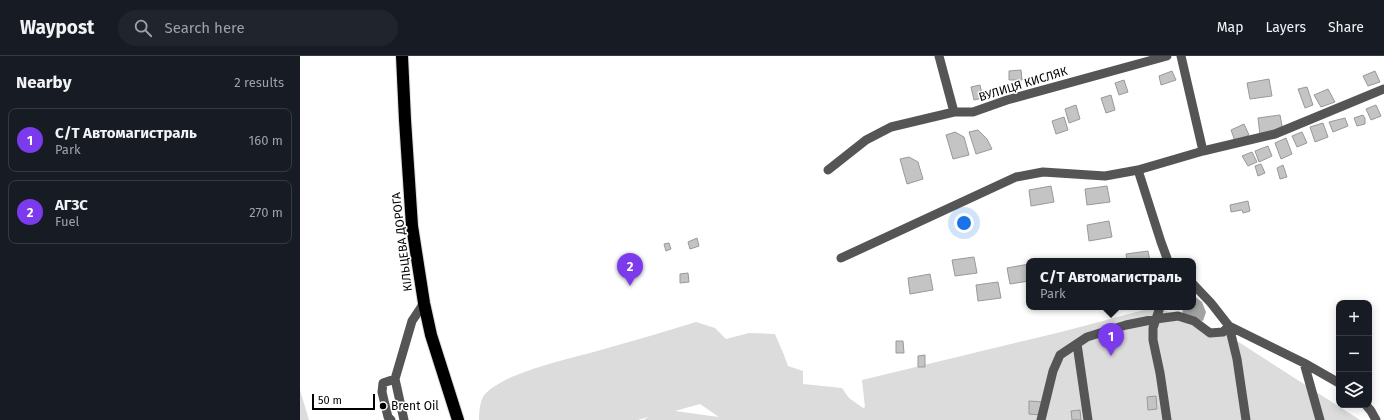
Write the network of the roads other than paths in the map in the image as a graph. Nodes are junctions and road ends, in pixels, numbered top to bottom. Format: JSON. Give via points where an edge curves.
{"nodes":[{"id":1,"x":402,"y":56,"type":"edge"},
{"id":2,"x":939,"y":56,"type":"edge"},
{"id":3,"x":1167,"y":56,"type":"edge"},
{"id":4,"x":1181,"y":56,"type":"edge"},
{"id":5,"x":1384,"y":89,"type":"edge"},
{"id":6,"x":954,"y":112,"type":"junction"},
{"id":7,"x":1203,"y":150,"type":"junction"},
{"id":8,"x":828,"y":170,"type":"dead end"},
{"id":9,"x":1138,"y":170,"type":"junction"},
{"id":10,"x":841,"y":258,"type":"dead end"},
{"id":11,"x":1167,"y":258,"type":"edge"},
{"id":12,"x":1196,"y":287,"type":"edge"},
{"id":13,"x":424,"y":303,"type":"junction"},
{"id":14,"x":1159,"y":310,"type":"edge"},
{"id":15,"x":1156,"y":319,"type":"junction"},
{"id":16,"x":1229,"y":326,"type":"junction"},
{"id":17,"x":1077,"y":344,"type":"junction"},
{"id":18,"x":1304,"y":363,"type":"junction"},
{"id":19,"x":395,"y":379,"type":"junction"},
{"id":20,"x":1336,"y":381,"type":"edge"},
{"id":21,"x":1368,"y":408,"type":"edge"},
{"id":22,"x":391,"y":420,"type":"edge"},
{"id":23,"x":404,"y":420,"type":"edge"},
{"id":24,"x":458,"y":420,"type":"edge"},
{"id":25,"x":1041,"y":420,"type":"edge"},
{"id":26,"x":1088,"y":420,"type":"edge"},
{"id":27,"x":1168,"y":420,"type":"edge"},
{"id":28,"x":1246,"y":420,"type":"edge"},
{"id":29,"x":1320,"y":420,"type":"edge"},
{"id":30,"x":1376,"y":420,"type":"edge"}],
"edges":[{"from":1,"to":13,"type":"highway","name":"КІЛЬЦЕВА ДОРОГА","via":[[412,226]]},
{"from":2,"to":6,"type":"street"},
{"from":3,"to":6,"type":"street","name":"ВУЛИЦЯ КИСЛЯК","via":[[1007,100],[973,112]]},
{"from":4,"to":7,"type":"street"},
{"from":5,"to":7,"type":"street","via":[[1275,134]]},
{"from":6,"to":8,"type":"street","name":"ВУЛИЦЯ КИСЛЯК","via":[[890,127],[866,140]]},
{"from":7,"to":9,"type":"street"},
{"from":9,"to":10,"type":"street","via":[[1105,176],[1043,172],[1016,177]]},
{"from":9,"to":11,"type":"street"},
{"from":12,"to":16,"type":"street"},
{"from":13,"to":19,"type":"street","via":[[412,321]]},
{"from":13,"to":24,"type":"highway","name":"КІЛЬЦЕВА ДОРОГА","via":[[431,335]]},
{"from":14,"to":15,"type":"street"},
{"from":15,"to":16,"type":"street","via":[[1178,316],[1194,321],[1210,333],[1223,332]]},
{"from":15,"to":17,"type":"street","via":[[1087,337]]},
{"from":15,"to":27,"type":"street","via":[[1153,340]]},
{"from":16,"to":18,"type":"street"},
{"from":16,"to":28,"type":"street"},
{"from":17,"to":25,"type":"street","via":[[1060,355],[1053,371]]},
{"from":17,"to":26,"type":"street"},
{"from":18,"to":20,"type":"street"},
{"from":18,"to":29,"type":"street"},
{"from":19,"to":22,"type":"street","via":[[383,383],[382,392]]},
{"from":19,"to":23,"type":"street"},
{"from":21,"to":30,"type":"street"}]}
